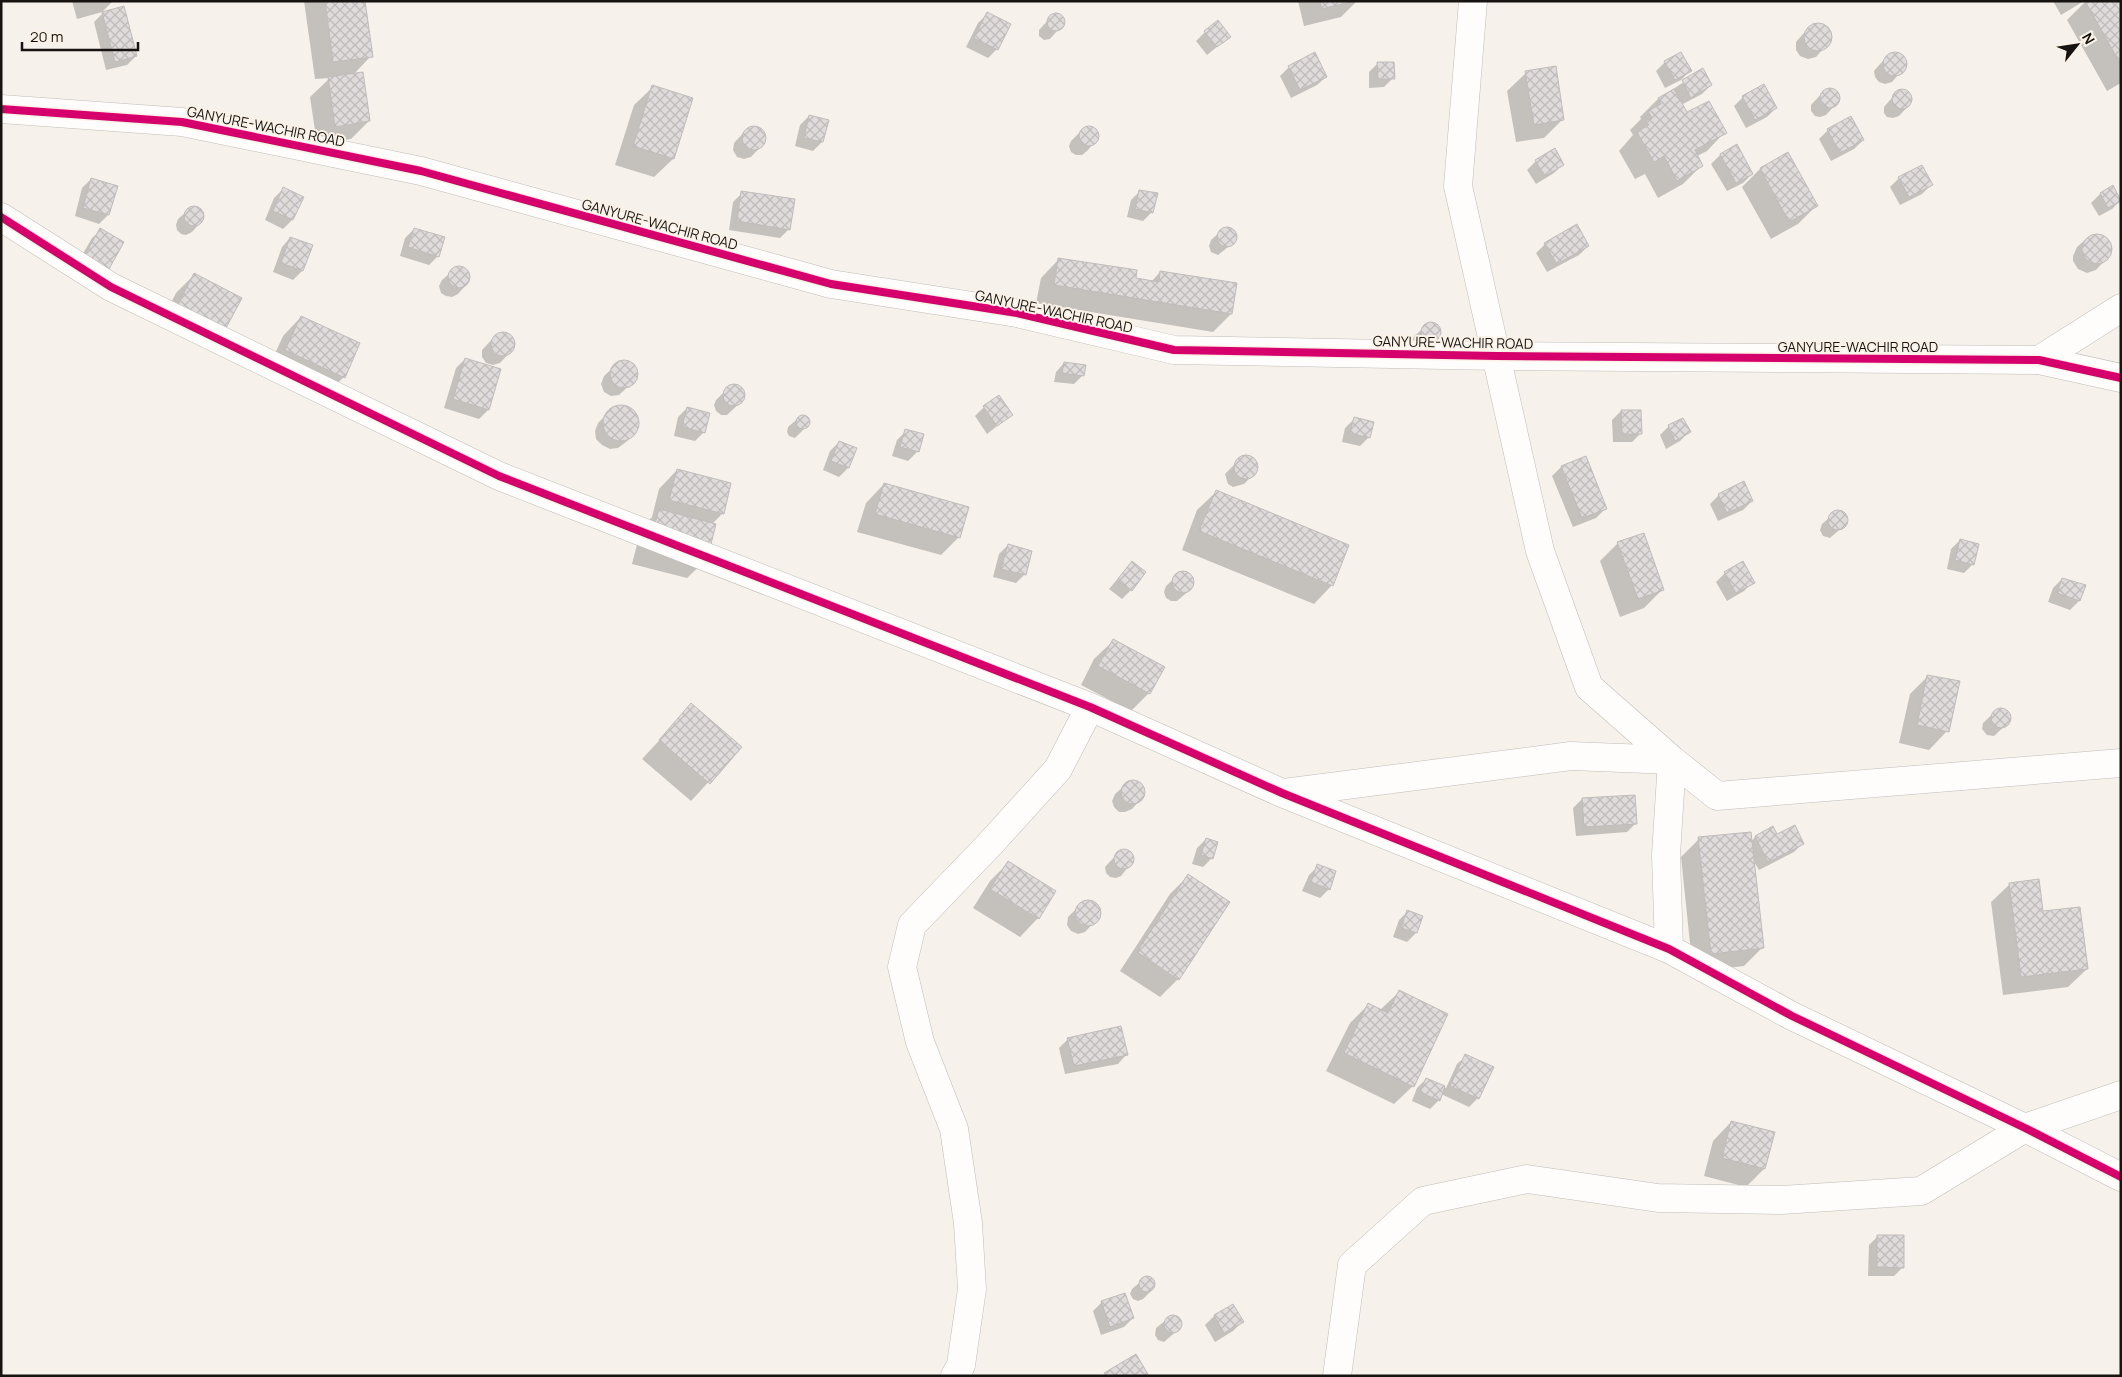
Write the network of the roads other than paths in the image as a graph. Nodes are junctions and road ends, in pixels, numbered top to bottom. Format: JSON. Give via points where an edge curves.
{"nodes":[{"id":1,"x":1473,"y":1,"type":"edge"},
{"id":2,"x":1,"y":109,"type":"edge"},
{"id":3,"x":1,"y":217,"type":"edge"},
{"id":4,"x":2121,"y":308,"type":"edge"},
{"id":5,"x":1496,"y":356,"type":"junction"},
{"id":6,"x":2038,"y":360,"type":"junction"},
{"id":7,"x":2121,"y":378,"type":"edge"},
{"id":8,"x":1090,"y":707,"type":"junction"},
{"id":9,"x":1672,"y":760,"type":"junction"},
{"id":10,"x":2121,"y":763,"type":"edge"},
{"id":11,"x":1282,"y":794,"type":"junction"},
{"id":12,"x":1669,"y":949,"type":"junction"},
{"id":13,"x":2121,"y":1095,"type":"edge"},
{"id":14,"x":2025,"y":1128,"type":"junction"},
{"id":15,"x":2121,"y":1177,"type":"edge"},
{"id":16,"x":955,"y":1376,"type":"edge"},
{"id":17,"x":1338,"y":1376,"type":"edge"}],
"edges":[{"from":1,"to":5,"type":"street","via":[[1458,186]]},
{"from":2,"to":5,"type":"street","name":"GANYURE-WACHIR ROAD","via":[[182,122],[421,170],[831,284],[1017,312],[1174,350]]},
{"from":3,"to":8,"type":"street","via":[[111,288],[499,476]]},
{"from":4,"to":6,"type":"street"},
{"from":5,"to":6,"type":"street","name":"GANYURE-WACHIR ROAD"},
{"from":5,"to":9,"type":"street","via":[[1540,551],[1589,686]]},
{"from":6,"to":7,"type":"street","name":"GANYURE-WACHIR ROAD"},
{"from":8,"to":11,"type":"street"},
{"from":8,"to":16,"type":"street","via":[[1058,769],[912,925],[902,967],[920,1042],[954,1129],[968,1222],[972,1289],[961,1365]]},
{"from":9,"to":10,"type":"street","via":[[1717,796]]},
{"from":9,"to":11,"type":"street","via":[[1571,756]]},
{"from":9,"to":12,"type":"street","via":[[1666,855]]},
{"from":11,"to":12,"type":"street"},
{"from":12,"to":14,"type":"street","via":[[1792,1016]]},
{"from":13,"to":14,"type":"street"},
{"from":14,"to":15,"type":"street"},
{"from":14,"to":17,"type":"street","via":[[1921,1191],[1782,1200],[1658,1198],[1527,1179],[1423,1201],[1352,1265]]}]}
